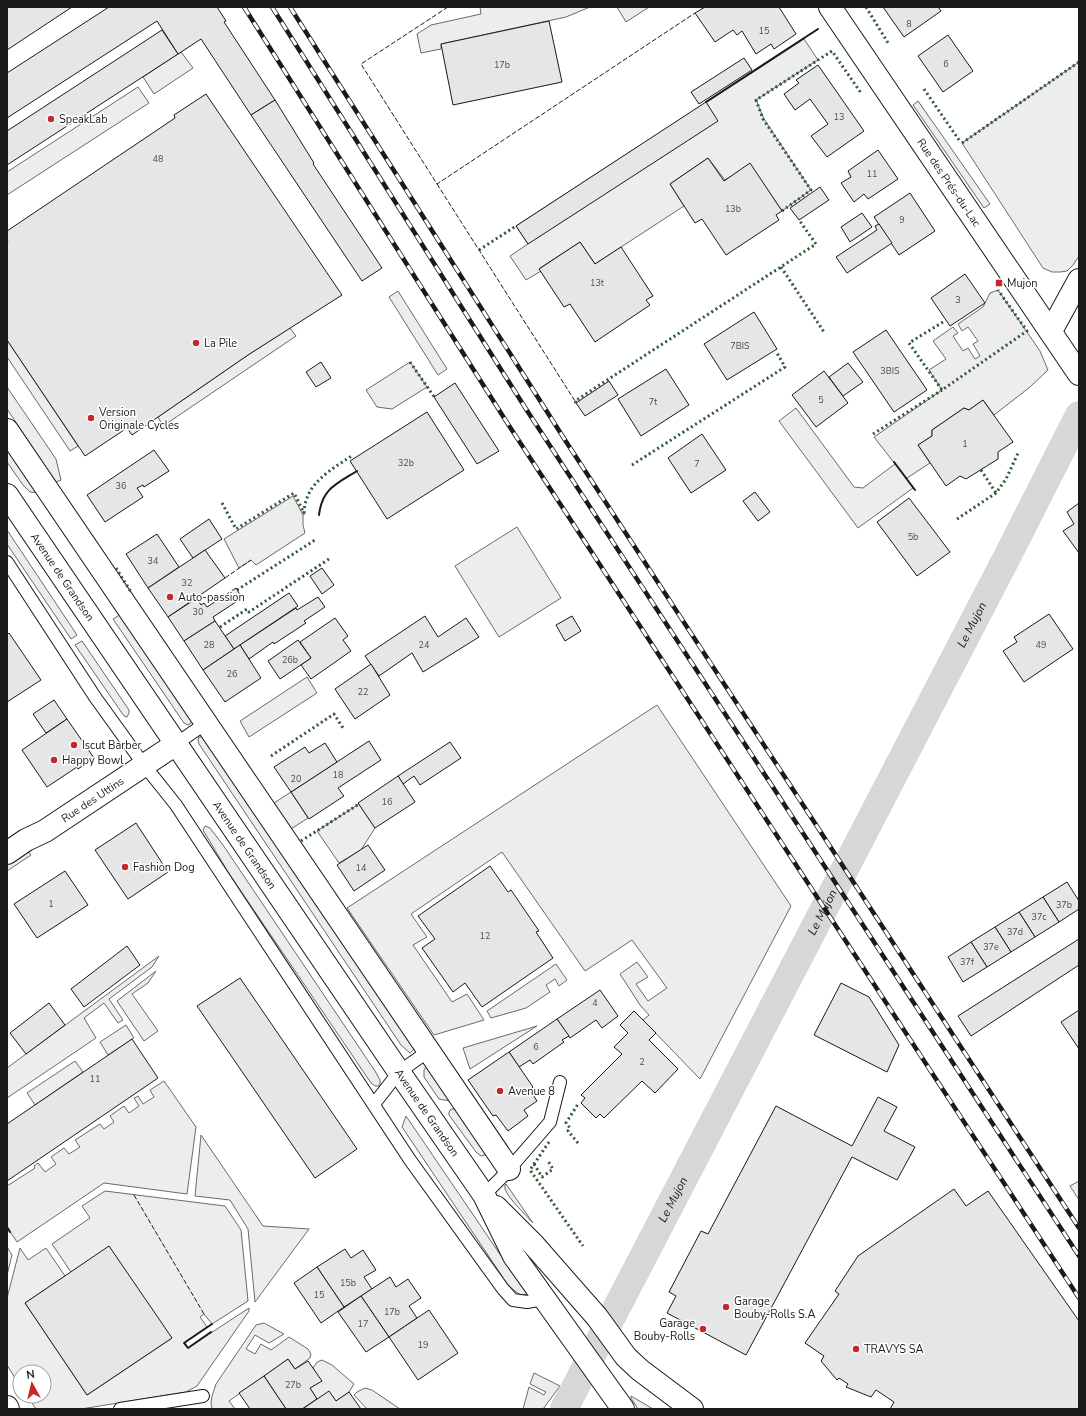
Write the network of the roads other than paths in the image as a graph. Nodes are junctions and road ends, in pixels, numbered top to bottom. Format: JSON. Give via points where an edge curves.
{"nodes":[{"id":1,"x":830,"y":7,"type":"edge"},
{"id":2,"x":1079,"y":280,"type":"edge"},
{"id":3,"x":1051,"y":331,"type":"junction"},
{"id":4,"x":1074,"y":365,"type":"edge"},
{"id":5,"x":7,"y":430,"type":"edge"},
{"id":6,"x":7,"y":495,"type":"edge"},
{"id":7,"x":7,"y":562,"type":"edge"},
{"id":8,"x":206,"y":723,"type":"junction"},
{"id":9,"x":176,"y":744,"type":"junction"},
{"id":10,"x":144,"y":765,"type":"junction"},
{"id":11,"x":7,"y":853,"type":"edge"},
{"id":12,"x":428,"y":1048,"type":"junction"},
{"id":13,"x":399,"y":1072,"type":"junction"},
{"id":14,"x":560,"y":1082,"type":"dead end"},
{"id":15,"x":374,"y":1104,"type":"junction"},
{"id":16,"x":509,"y":1169,"type":"junction"},
{"id":17,"x":484,"y":1194,"type":"junction"},
{"id":18,"x":544,"y":1299,"type":"junction"},
{"id":19,"x":203,"y":1396,"type":"dead end"},
{"id":20,"x":692,"y":1408,"type":"edge"},
{"id":21,"x":120,"y":1409,"type":"edge"},
{"id":22,"x":623,"y":1409,"type":"edge"}],
"edges":[{"from":1,"to":3,"type":"street","name":"Rue des Prés-du-Lac"},
{"from":2,"to":3,"type":"street"},
{"from":3,"to":4,"type":"street","name":"Rue des Prés-du-Lac"},
{"from":5,"to":8,"type":"street"},
{"from":6,"to":9,"type":"street","name":"Avenue de Grandson"},
{"from":7,"to":10,"type":"lane","via":[[95,696]]},
{"from":8,"to":9,"type":"lane"},
{"from":8,"to":12,"type":"street"},
{"from":9,"to":10,"type":"street","name":"Rue des Uttins"},
{"from":9,"to":13,"type":"street","name":"Avenue de Grandson"},
{"from":10,"to":11,"type":"street","name":"Rue des Uttins","via":[[45,831]]},
{"from":10,"to":15,"type":"lane","via":[[176,804]]},
{"from":12,"to":13,"type":"lane"},
{"from":12,"to":16,"type":"street"},
{"from":13,"to":15,"type":"lane"},
{"from":13,"to":17,"type":"street","name":"Avenue de Grandson"},
{"from":14,"to":16,"type":"lane","via":[[550,1122]]},
{"from":15,"to":18,"type":"lane","via":[[410,1160],[502,1289],[513,1300],[527,1302]]},
{"from":16,"to":17,"type":"lane"},
{"from":17,"to":18,"type":"street","name":"Avenue de Grandson","via":[[514,1256]]},
{"from":17,"to":20,"type":"street","name":"Avenue de Grandson","via":[[588,1306],[626,1358]]},
{"from":18,"to":22,"type":"street","name":"Avenue de Grandson"},
{"from":19,"to":21,"type":"lane"}]}
